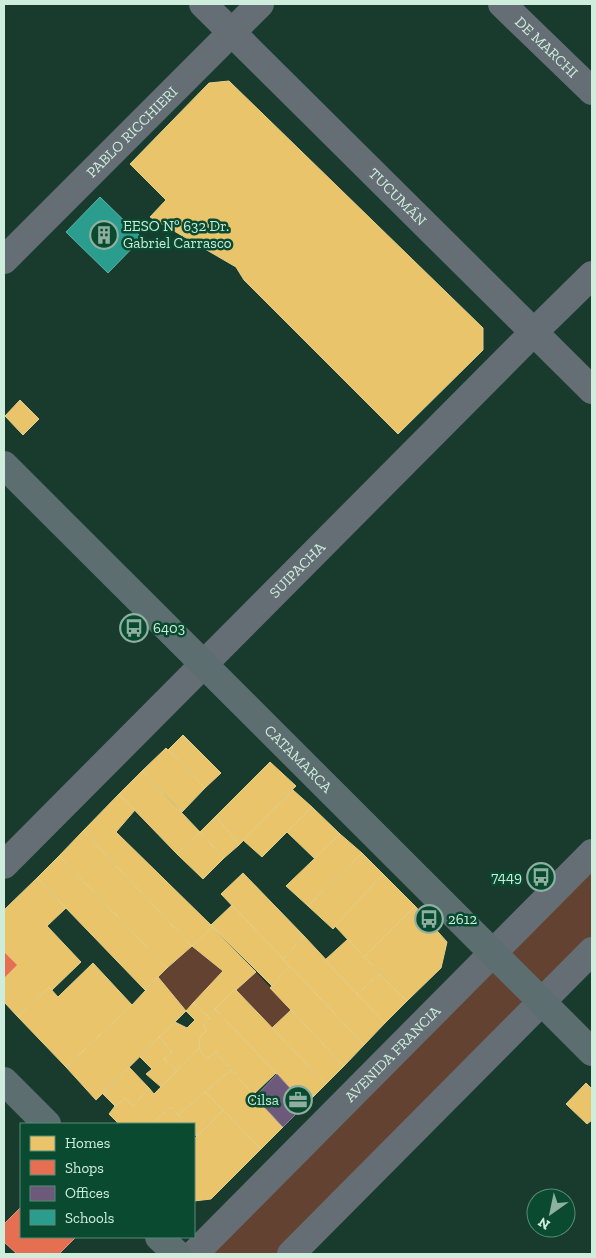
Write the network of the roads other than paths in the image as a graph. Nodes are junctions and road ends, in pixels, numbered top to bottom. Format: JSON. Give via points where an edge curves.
{"nodes":[{"id":1,"x":203,"y":4,"type":"edge"},
{"id":2,"x":260,"y":4,"type":"edge"},
{"id":3,"x":502,"y":4,"type":"edge"},
{"id":4,"x":231,"y":32,"type":"junction"},
{"id":5,"x":592,"y":92,"type":"edge"},
{"id":6,"x":4,"y":260,"type":"edge"},
{"id":7,"x":592,"y":275,"type":"edge"},
{"id":8,"x":534,"y":332,"type":"junction"},
{"id":9,"x":592,"y":390,"type":"edge"},
{"id":10,"x":4,"y":466,"type":"edge"},
{"id":11,"x":203,"y":664,"type":"junction"},
{"id":12,"x":592,"y":852,"type":"edge"},
{"id":13,"x":4,"y":865,"type":"edge"},
{"id":14,"x":592,"y":951,"type":"edge"},
{"id":15,"x":493,"y":953,"type":"junction"},
{"id":16,"x":542,"y":1002,"type":"junction"},
{"id":17,"x":592,"y":1052,"type":"edge"},
{"id":18,"x":4,"y":1081,"type":"edge"},
{"id":19,"x":46,"y":1123,"type":"edge"},
{"id":20,"x":160,"y":1238,"type":"edge"},
{"id":21,"x":177,"y":1254,"type":"edge"},
{"id":22,"x":194,"y":1254,"type":"edge"},
{"id":23,"x":291,"y":1254,"type":"edge"}],
"edges":[{"from":1,"to":4,"type":"street","name":"TUCUMÁN"},
{"from":2,"to":4,"type":"street","name":"PABLO RICCHIERI"},
{"from":3,"to":5,"type":"street","name":"DE MARCHI"},
{"from":4,"to":6,"type":"street","name":"PABLO RICCHIERI"},
{"from":4,"to":8,"type":"street","name":"TUCUMÁN"},
{"from":7,"to":8,"type":"street","name":"SUIPACHA"},
{"from":8,"to":9,"type":"street","name":"TUCUMÁN"},
{"from":8,"to":11,"type":"street","name":"SUIPACHA"},
{"from":10,"to":11,"type":"main road","name":"CATAMARCA"},
{"from":11,"to":13,"type":"street","name":"SUIPACHA"},
{"from":11,"to":15,"type":"main road","name":"CATAMARCA"},
{"from":12,"to":15,"type":"street","name":"AVENIDA FRANCIA"},
{"from":14,"to":16,"type":"street"},
{"from":15,"to":16,"type":"main road","name":"CATAMARCA"},
{"from":15,"to":22,"type":"street","name":"AVENIDA FRANCIA"},
{"from":16,"to":17,"type":"main road","name":"CATAMARCA"},
{"from":16,"to":23,"type":"street"},
{"from":18,"to":19,"type":"main road"},
{"from":20,"to":21,"type":"main road"}]}
